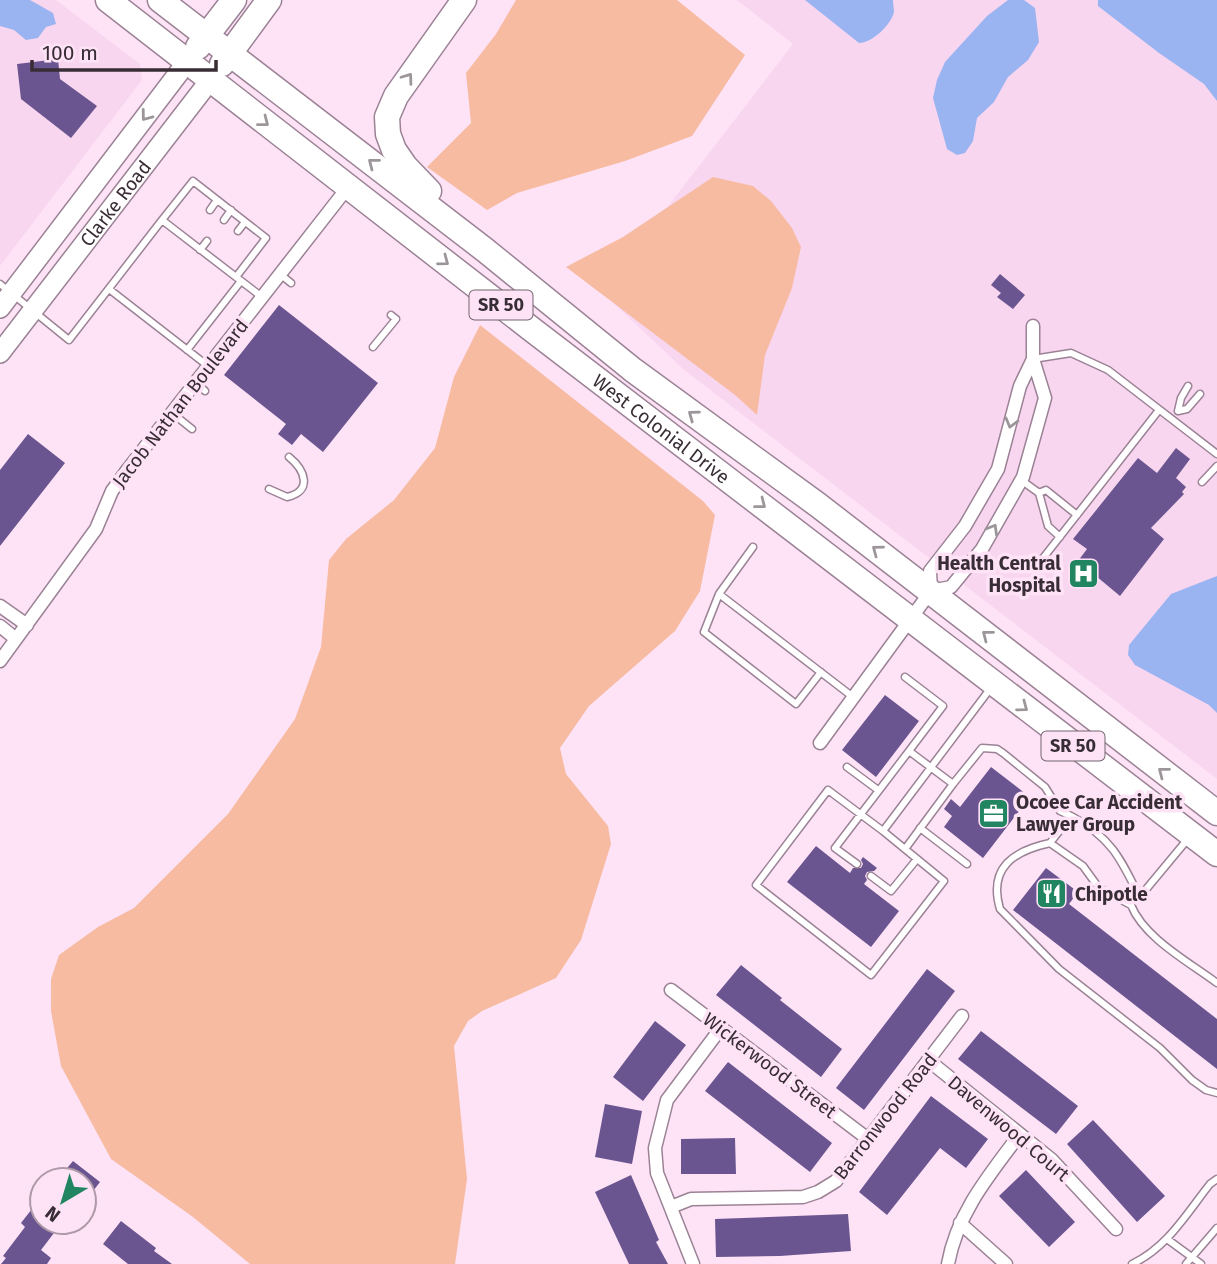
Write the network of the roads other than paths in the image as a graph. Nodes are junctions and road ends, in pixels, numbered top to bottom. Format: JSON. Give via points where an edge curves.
{"nodes":[{"id":1,"x":108,"y":0,"type":"edge"},
{"id":2,"x":160,"y":0,"type":"edge"},
{"id":3,"x":234,"y":0,"type":"edge"},
{"id":4,"x":269,"y":0,"type":"edge"},
{"id":5,"x":464,"y":0,"type":"edge"},
{"id":6,"x":207,"y":36,"type":"junction"},
{"id":7,"x":230,"y":52,"type":"junction"},
{"id":8,"x":187,"y":62,"type":"junction"},
{"id":9,"x":211,"y":79,"type":"junction"},
{"id":10,"x":348,"y":187,"type":"junction"},
{"id":11,"x":217,"y":200,"type":"junction"},
{"id":12,"x":210,"y":210,"type":"dead end"},
{"id":13,"x":231,"y":210,"type":"junction"},
{"id":14,"x":162,"y":220,"type":"junction"},
{"id":15,"x":224,"y":220,"type":"dead end"},
{"id":16,"x":245,"y":222,"type":"junction"},
{"id":17,"x":238,"y":231,"type":"dead end"},
{"id":18,"x":193,"y":232,"type":"dead end"},
{"id":19,"x":187,"y":240,"type":"junction"},
{"id":20,"x":207,"y":241,"type":"dead end"},
{"id":21,"x":200,"y":250,"type":"junction"},
{"id":22,"x":485,"y":250,"type":"junction"},
{"id":23,"x":221,"y":253,"type":"dead end"},
{"id":24,"x":215,"y":261,"type":"junction"},
{"id":25,"x":280,"y":274,"type":"junction"},
{"id":26,"x":238,"y":279,"type":"junction"},
{"id":27,"x":291,"y":283,"type":"dead end"},
{"id":28,"x":109,"y":289,"type":"junction"},
{"id":29,"x":4,"y":295,"type":"edge"},
{"id":30,"x":262,"y":297,"type":"junction"},
{"id":31,"x":32,"y":312,"type":"junction"},
{"id":32,"x":391,"y":315,"type":"dead end"},
{"id":33,"x":1033,"y":326,"type":"dead end"},
{"id":34,"x":373,"y":347,"type":"dead end"},
{"id":35,"x":187,"y":350,"type":"junction"},
{"id":36,"x":0,"y":353,"type":"edge"},
{"id":37,"x":1033,"y":359,"type":"junction"},
{"id":38,"x":208,"y":366,"type":"junction"},
{"id":39,"x":1188,"y":386,"type":"dead end"},
{"id":40,"x":1199,"y":394,"type":"dead end"},
{"id":41,"x":1159,"y":410,"type":"junction"},
{"id":42,"x":1178,"y":411,"type":"junction"},
{"id":43,"x":172,"y":413,"type":"junction"},
{"id":44,"x":1170,"y":418,"type":"junction"},
{"id":45,"x":192,"y":429,"type":"dead end"},
{"id":46,"x":1217,"y":454,"type":"edge"},
{"id":47,"x":289,"y":457,"type":"dead end"},
{"id":48,"x":1217,"y":466,"type":"edge"},
{"id":49,"x":1021,"y":480,"type":"junction"},
{"id":50,"x":1202,"y":482,"type":"dead end"},
{"id":51,"x":269,"y":489,"type":"dead end"},
{"id":52,"x":1040,"y":493,"type":"junction"},
{"id":53,"x":1077,"y":515,"type":"junction"},
{"id":54,"x":1060,"y":537,"type":"junction"},
{"id":55,"x":753,"y":547,"type":"dead end"},
{"id":56,"x":1040,"y":562,"type":"dead end"},
{"id":57,"x":931,"y":592,"type":"junction"},
{"id":58,"x":719,"y":594,"type":"junction"},
{"id":59,"x":0,"y":606,"type":"edge"},
{"id":60,"x":910,"y":619,"type":"junction"},
{"id":61,"x":27,"y":625,"type":"junction"},
{"id":62,"x":0,"y":626,"type":"edge"},
{"id":63,"x":16,"y":639,"type":"junction"},
{"id":64,"x":0,"y":661,"type":"edge"},
{"id":65,"x":821,"y":672,"type":"junction"},
{"id":66,"x":905,"y":677,"type":"dead end"},
{"id":67,"x":993,"y":685,"type":"junction"},
{"id":68,"x":853,"y":697,"type":"junction"},
{"id":69,"x":820,"y":743,"type":"dead end"},
{"id":70,"x":909,"y":751,"type":"junction"},
{"id":71,"x":930,"y":766,"type":"junction"},
{"id":72,"x":847,"y":767,"type":"dead end"},
{"id":73,"x":953,"y":784,"type":"junction"},
{"id":74,"x":878,"y":790,"type":"junction"},
{"id":75,"x":1217,"y":813,"type":"edge"},
{"id":76,"x":860,"y":814,"type":"junction"},
{"id":77,"x":1071,"y":816,"type":"junction"},
{"id":78,"x":920,"y":828,"type":"junction"},
{"id":79,"x":883,"y":831,"type":"junction"},
{"id":80,"x":1191,"y":835,"type":"junction"},
{"id":81,"x":1050,"y":843,"type":"junction"},
{"id":82,"x":905,"y":849,"type":"junction"},
{"id":83,"x":1217,"y":854,"type":"edge"},
{"id":84,"x":917,"y":859,"type":"junction"},
{"id":85,"x":857,"y":864,"type":"dead end"},
{"id":86,"x":967,"y":864,"type":"dead end"},
{"id":87,"x":871,"y":876,"type":"dead end"},
{"id":88,"x":1140,"y":898,"type":"junction"},
{"id":89,"x":1131,"y":905,"type":"junction"},
{"id":90,"x":1217,"y":983,"type":"edge"},
{"id":91,"x":671,"y":990,"type":"dead end"},
{"id":92,"x":962,"y":1016,"type":"dead end"},
{"id":93,"x":721,"y":1028,"type":"junction"},
{"id":94,"x":928,"y":1060,"type":"junction"},
{"id":95,"x":1217,"y":1093,"type":"edge"},
{"id":96,"x":1020,"y":1134,"type":"junction"},
{"id":97,"x":868,"y":1139,"type":"junction"},
{"id":98,"x":1217,"y":1179,"type":"edge"},
{"id":99,"x":671,"y":1207,"type":"junction"},
{"id":100,"x":960,"y":1223,"type":"junction"},
{"id":101,"x":1217,"y":1228,"type":"edge"},
{"id":102,"x":1116,"y":1229,"type":"dead end"},
{"id":103,"x":1167,"y":1239,"type":"junction"},
{"id":104,"x":1192,"y":1257,"type":"junction"},
{"id":105,"x":693,"y":1264,"type":"edge"},
{"id":106,"x":948,"y":1264,"type":"edge"},
{"id":107,"x":1006,"y":1264,"type":"edge"},
{"id":108,"x":1132,"y":1264,"type":"edge"},
{"id":109,"x":1186,"y":1264,"type":"edge"},
{"id":110,"x":1201,"y":1264,"type":"edge"}],
"edges":[{"from":1,"to":8,"type":"highway","name":"West Colonial Drive","number":"SR 50"},
{"from":2,"to":6,"type":"highway","name":"West Colonial Drive","number":"SR 50"},
{"from":3,"to":6,"type":"highway","name":"Clarke Road"},
{"from":4,"to":7,"type":"highway","name":"Clarke Road"},
{"from":22,"to":5,"type":"highway","one_way":true,"via":[[399,158],[387,125],[388,109],[396,96]]},
{"from":6,"to":7,"type":"highway","name":"West Colonial Drive","number":"SR 50"},
{"from":6,"to":8,"type":"highway","name":"Clarke Road"},
{"from":7,"to":9,"type":"highway","name":"Clarke Road"},
{"from":22,"to":7,"type":"highway","name":"West Colonial Drive","number":"SR 50","one_way":true},
{"from":8,"to":9,"type":"highway","name":"West Colonial Drive","number":"SR 50"},
{"from":8,"to":29,"type":"street","name":"Clarke Road","one_way":true},
{"from":9,"to":10,"type":"highway","name":"West Colonial Drive","number":"SR 50","one_way":true},
{"from":9,"to":31,"type":"street","name":"Clarke Road"},
{"from":10,"to":25,"type":"street","name":"Jacob Nathan Boulevard"},
{"from":10,"to":60,"type":"highway","name":"West Colonial Drive","number":"SR 50","one_way":true},
{"from":11,"to":12,"type":"lane"},
{"from":11,"to":13,"type":"lane"},
{"from":11,"to":14,"type":"lane","via":[[193,181]]},
{"from":13,"to":15,"type":"lane"},
{"from":13,"to":16,"type":"lane"},
{"from":14,"to":19,"type":"lane"},
{"from":14,"to":28,"type":"lane"},
{"from":16,"to":17,"type":"lane"},
{"from":16,"to":26,"type":"lane","via":[[266,238]]},
{"from":18,"to":19,"type":"lane"},
{"from":19,"to":21,"type":"lane"},
{"from":20,"to":21,"type":"lane"},
{"from":21,"to":24,"type":"lane"},
{"from":57,"to":22,"type":"highway","name":"West Colonial Drive","number":"SR 50","one_way":true,"via":[[650,383]]},
{"from":23,"to":24,"type":"lane"},
{"from":24,"to":26,"type":"lane"},
{"from":25,"to":27,"type":"lane"},
{"from":25,"to":30,"type":"street","name":"Jacob Nathan Boulevard"},
{"from":26,"to":30,"type":"lane"},
{"from":26,"to":35,"type":"lane"},
{"from":28,"to":31,"type":"lane","via":[[69,340]]},
{"from":28,"to":35,"type":"lane"},
{"from":29,"to":31,"type":"lane"},
{"from":30,"to":38,"type":"street","name":"Jacob Nathan Boulevard"},
{"from":31,"to":36,"type":"street","name":"Clarke Road"},
{"from":32,"to":34,"type":"lane","via":[[396,319]]},
{"from":33,"to":37,"type":"street"},
{"from":35,"to":38,"type":"lane"},
{"from":37,"to":41,"type":"lane","via":[[1071,353],[1108,370]]},
{"from":37,"to":49,"type":"street","via":[[1045,398]]},
{"from":37,"to":57,"type":"street","one_way":true,"via":[[1020,386],[998,469],[965,526],[930,571]]},
{"from":38,"to":43,"type":"street","name":"Jacob Nathan Boulevard","via":[[201,386]]},
{"from":39,"to":42,"type":"lane"},
{"from":40,"to":42,"type":"lane","via":[[1187,410]]},
{"from":41,"to":44,"type":"lane"},
{"from":41,"to":53,"type":"lane"},
{"from":42,"to":44,"type":"lane"},
{"from":43,"to":45,"type":"lane"},
{"from":43,"to":61,"type":"street","name":"Jacob Nathan Boulevard","via":[[112,491],[96,529]]},
{"from":44,"to":46,"type":"lane"},
{"from":47,"to":51,"type":"lane","via":[[303,471],[299,492],[287,497]]},
{"from":48,"to":50,"type":"lane"},
{"from":49,"to":52,"type":"lane"},
{"from":57,"to":49,"type":"street","one_way":true,"via":[[951,587]]},
{"from":52,"to":53,"type":"lane","via":[[1046,490]]},
{"from":52,"to":54,"type":"lane","via":[[1048,526]]},
{"from":53,"to":54,"type":"lane"},
{"from":54,"to":56,"type":"lane"},
{"from":55,"to":58,"type":"lane"},
{"from":57,"to":60,"type":"street"},
{"from":75,"to":57,"type":"highway","name":"West Colonial Drive","number":"SR 50","one_way":true},
{"from":58,"to":65,"type":"lane"},
{"from":58,"to":65,"type":"lane","via":[[704,632],[796,704]]},
{"from":59,"to":61,"type":"street"},
{"from":60,"to":67,"type":"highway","name":"West Colonial Drive","number":"SR 50"},
{"from":60,"to":68,"type":"street"},
{"from":61,"to":63,"type":"street","name":"Jacob Nathan Boulevard"},
{"from":62,"to":63,"type":"street"},
{"from":63,"to":64,"type":"street","name":"Jacob Nathan Boulevard"},
{"from":65,"to":68,"type":"lane"},
{"from":66,"to":70,"type":"lane","via":[[943,706]]},
{"from":67,"to":71,"type":"lane"},
{"from":67,"to":80,"type":"highway","name":"West Colonial Drive","number":"SR 50","one_way":true},
{"from":68,"to":69,"type":"street"},
{"from":70,"to":71,"type":"lane"},
{"from":70,"to":74,"type":"lane"},
{"from":71,"to":73,"type":"lane"},
{"from":71,"to":79,"type":"lane"},
{"from":72,"to":74,"type":"lane"},
{"from":73,"to":77,"type":"lane","via":[[982,748],[997,749],[1045,787],[1059,811]]},
{"from":73,"to":78,"type":"lane"},
{"from":74,"to":76,"type":"lane"},
{"from":76,"to":79,"type":"lane"},
{"from":76,"to":84,"type":"lane","via":[[828,790],[756,885],[872,975],[944,881]]},
{"from":76,"to":85,"type":"lane","via":[[835,848]]},
{"from":77,"to":81,"type":"lane"},
{"from":77,"to":88,"type":"lane","via":[[1112,846]]},
{"from":78,"to":82,"type":"lane"},
{"from":78,"to":86,"type":"lane"},
{"from":79,"to":82,"type":"lane"},
{"from":80,"to":83,"type":"highway","name":"West Colonial Drive","number":"SR 50"},
{"from":80,"to":88,"type":"lane"},
{"from":81,"to":89,"type":"lane","via":[[1083,866],[1099,888]]},
{"from":81,"to":95,"type":"lane","via":[[1022,851],[1006,863],[998,880],[1000,909],[1059,969],[1160,1048],[1192,1080]]},
{"from":82,"to":84,"type":"lane"},
{"from":84,"to":87,"type":"lane","via":[[891,891]]},
{"from":88,"to":89,"type":"lane"},
{"from":89,"to":90,"type":"lane","via":[[1150,933]]},
{"from":91,"to":93,"type":"street","name":"Wickerwood Street"},
{"from":92,"to":94,"type":"street","name":"Barronwood Road"},
{"from":93,"to":97,"type":"street","name":"Wickerwood Street"},
{"from":93,"to":99,"type":"street","via":[[667,1100],[655,1148],[657,1173]]},
{"from":94,"to":96,"type":"street","name":"Davenwood Court"},
{"from":94,"to":97,"type":"street","name":"Barronwood Road"},
{"from":96,"to":100,"type":"street","via":[[975,1194]]},
{"from":96,"to":102,"type":"street","name":"Davenwood Court","via":[[1052,1160]]},
{"from":97,"to":99,"type":"street","name":"Barronwood Road","via":[[836,1181],[818,1192],[803,1197],[691,1199]]},
{"from":98,"to":103,"type":"lane"},
{"from":99,"to":105,"type":"street"},
{"from":100,"to":106,"type":"street"},
{"from":100,"to":107,"type":"street"},
{"from":101,"to":104,"type":"lane"},
{"from":103,"to":104,"type":"lane"},
{"from":103,"to":108,"type":"lane","via":[[1150,1256]]},
{"from":104,"to":109,"type":"lane"},
{"from":104,"to":110,"type":"lane"}]}
